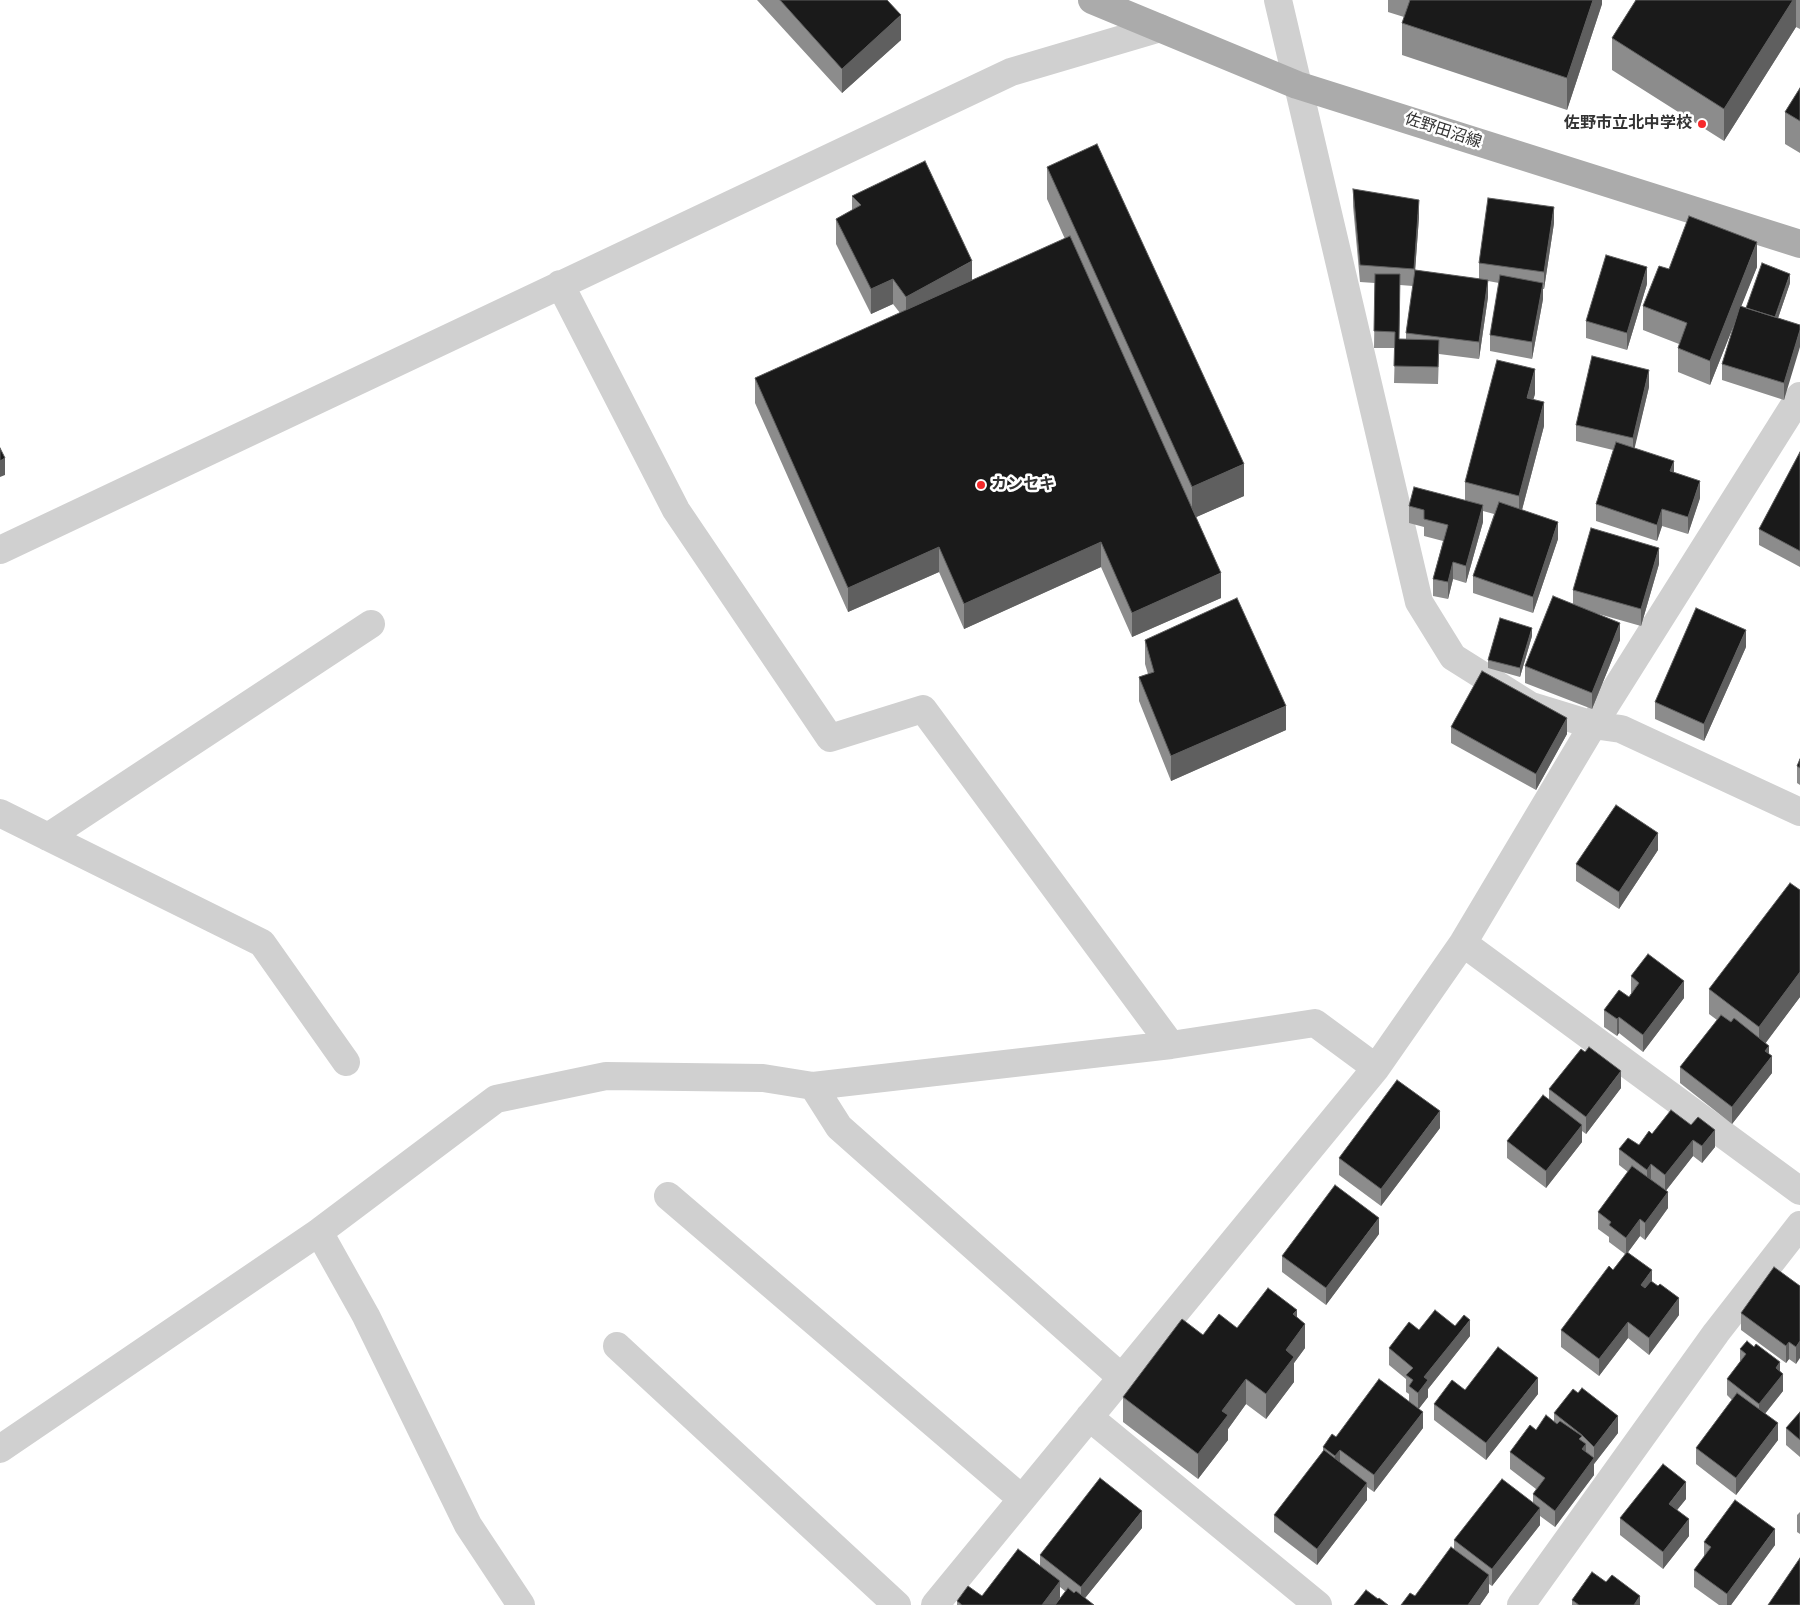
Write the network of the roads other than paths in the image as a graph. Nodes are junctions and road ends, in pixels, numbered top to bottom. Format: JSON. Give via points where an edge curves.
{"nodes":[{"id":1,"x":1092,"y":0,"type":"edge"},
{"id":2,"x":1278,"y":0,"type":"edge"},
{"id":3,"x":1160,"y":28,"type":"junction"},
{"id":4,"x":1297,"y":85,"type":"junction"},
{"id":5,"x":1800,"y":244,"type":"edge"},
{"id":6,"x":560,"y":284,"type":"junction"},
{"id":7,"x":1800,"y":396,"type":"edge"},
{"id":8,"x":0,"y":550,"type":"edge"},
{"id":9,"x":371,"y":624,"type":"dead end"},
{"id":10,"x":1593,"y":725,"type":"junction"},
{"id":11,"x":1800,"y":812,"type":"edge"},
{"id":12,"x":0,"y":813,"type":"edge"},
{"id":13,"x":48,"y":837,"type":"junction"},
{"id":14,"x":1463,"y":943,"type":"junction"},
{"id":15,"x":1172,"y":1044,"type":"junction"},
{"id":16,"x":346,"y":1062,"type":"dead end"},
{"id":17,"x":1376,"y":1068,"type":"junction"},
{"id":18,"x":813,"y":1086,"type":"junction"},
{"id":19,"x":1800,"y":1191,"type":"edge"},
{"id":20,"x":668,"y":1196,"type":"dead end"},
{"id":21,"x":1800,"y":1225,"type":"edge"},
{"id":22,"x":319,"y":1232,"type":"junction"},
{"id":23,"x":617,"y":1346,"type":"dead end"},
{"id":24,"x":1122,"y":1378,"type":"junction"},
{"id":25,"x":1089,"y":1417,"type":"junction"},
{"id":26,"x":0,"y":1449,"type":"edge"},
{"id":27,"x":1022,"y":1499,"type":"junction"},
{"id":28,"x":521,"y":1605,"type":"edge"},
{"id":29,"x":897,"y":1605,"type":"edge"},
{"id":30,"x":935,"y":1605,"type":"edge"},
{"id":31,"x":1318,"y":1605,"type":"edge"},
{"id":32,"x":1521,"y":1605,"type":"edge"}],
"edges":[{"from":1,"to":3,"type":"main road","name":"佐野田沼線"},
{"from":2,"to":4,"type":"street"},
{"from":3,"to":4,"type":"main road","name":"佐野田沼線"},
{"from":3,"to":6,"type":"street","via":[[1011,72]]},
{"from":4,"to":5,"type":"main road","name":"佐野田沼線"},
{"from":4,"to":10,"type":"street","via":[[1419,602],[1453,657],[1531,706]]},
{"from":6,"to":8,"type":"street"},
{"from":6,"to":15,"type":"street","via":[[676,510],[830,738],[923,709]]},
{"from":7,"to":10,"type":"street"},
{"from":9,"to":13,"type":"street"},
{"from":10,"to":11,"type":"street","via":[[1621,729]]},
{"from":10,"to":14,"type":"street"},
{"from":12,"to":13,"type":"street"},
{"from":13,"to":16,"type":"street","via":[[262,943]]},
{"from":14,"to":17,"type":"street"},
{"from":14,"to":19,"type":"street"},
{"from":15,"to":17,"type":"street","via":[[1315,1023]]},
{"from":15,"to":18,"type":"street"},
{"from":17,"to":24,"type":"street"},
{"from":18,"to":22,"type":"street","via":[[763,1078],[606,1076],[496,1099]]},
{"from":18,"to":24,"type":"street","via":[[839,1127]]},
{"from":20,"to":27,"type":"street"},
{"from":21,"to":32,"type":"street","via":[[1716,1333]]},
{"from":22,"to":26,"type":"street"},
{"from":22,"to":28,"type":"street","via":[[366,1316],[468,1525]]},
{"from":23,"to":29,"type":"street"},
{"from":24,"to":25,"type":"street"},
{"from":25,"to":27,"type":"street"},
{"from":25,"to":31,"type":"street"},
{"from":27,"to":30,"type":"street"}]}
